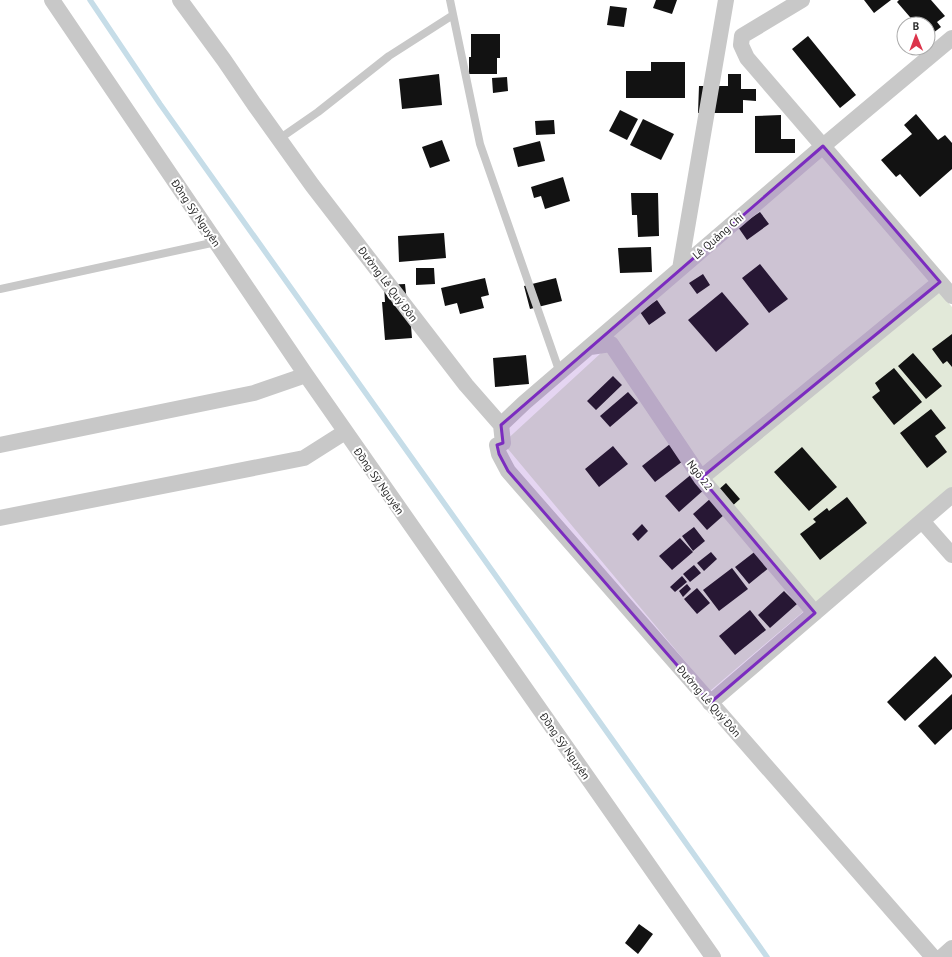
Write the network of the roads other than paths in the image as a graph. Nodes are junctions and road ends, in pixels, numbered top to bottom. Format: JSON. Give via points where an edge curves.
{"nodes":[{"id":1,"x":52,"y":0,"type":"edge"},
{"id":2,"x":450,"y":0,"type":"edge"},
{"id":3,"x":726,"y":0,"type":"edge"},
{"id":4,"x":802,"y":0,"type":"edge"},
{"id":5,"x":183,"y":1,"type":"edge"},
{"id":6,"x":453,"y":15,"type":"junction"},
{"id":7,"x":952,"y":38,"type":"edge"},
{"id":8,"x":279,"y":139,"type":"junction"},
{"id":9,"x":823,"y":146,"type":"junction"},
{"id":10,"x":216,"y":242,"type":"junction"},
{"id":11,"x":680,"y":269,"type":"junction"},
{"id":12,"x":940,"y":282,"type":"junction"},
{"id":13,"x":0,"y":289,"type":"edge"},
{"id":14,"x":952,"y":296,"type":"edge"},
{"id":15,"x":590,"y":347,"type":"junction"},
{"id":16,"x":560,"y":373,"type":"junction"},
{"id":17,"x":306,"y":375,"type":"junction"},
{"id":18,"x":501,"y":425,"type":"junction"},
{"id":19,"x":345,"y":432,"type":"junction"},
{"id":20,"x":0,"y":445,"type":"edge"},
{"id":21,"x":701,"y":478,"type":"junction"},
{"id":22,"x":952,"y":495,"type":"edge"},
{"id":23,"x":0,"y":518,"type":"edge"},
{"id":24,"x":922,"y":521,"type":"junction"},
{"id":25,"x":952,"y":555,"type":"edge"},
{"id":26,"x":815,"y":613,"type":"junction"},
{"id":27,"x":710,"y":703,"type":"junction"},
{"id":28,"x":952,"y":948,"type":"edge"},
{"id":29,"x":713,"y":957,"type":"edge"},
{"id":30,"x":933,"y":957,"type":"edge"},
{"id":31,"x":942,"y":957,"type":"edge"}],
"edges":[{"from":1,"to":10,"type":"street","name":"Đồng Sỹ Nguyên"},
{"from":2,"to":6,"type":"lane"},
{"from":3,"to":11,"type":"street"},
{"from":4,"to":9,"type":"street","via":[[742,36],[741,45],[747,58]]},
{"from":5,"to":8,"type":"street","name":"Đường Lê Quý Đôn"},
{"from":6,"to":8,"type":"lane","via":[[390,56]]},
{"from":6,"to":16,"type":"lane","via":[[480,144]]},
{"from":7,"to":9,"type":"street","name":"Lê Quảng Chí"},
{"from":8,"to":18,"type":"street","name":"Đường Lê Quý Đôn","via":[[457,374]]},
{"from":9,"to":11,"type":"street","name":"Lê Quảng Chí"},
{"from":9,"to":12,"type":"street"},
{"from":10,"to":13,"type":"lane"},
{"from":10,"to":17,"type":"street","name":"Đồng Sỹ Nguyên"},
{"from":11,"to":15,"type":"street","name":"Lê Quảng Chí"},
{"from":12,"to":14,"type":"street"},
{"from":12,"to":21,"type":"street"},
{"from":15,"to":16,"type":"street","name":"Lê Quảng Chí"},
{"from":15,"to":21,"type":"street","name":"Ngõ 22","via":[[611,344]]},
{"from":16,"to":18,"type":"street","name":"Lê Quảng Chí"},
{"from":17,"to":19,"type":"street","name":"Đồng Sỹ Nguyên"},
{"from":17,"to":20,"type":"street","via":[[254,393]]},
{"from":18,"to":27,"type":"street","name":"Đường Lê Quý Đôn","via":[[503,443],[497,445],[508,472]]},
{"from":19,"to":23,"type":"street","via":[[304,458]]},
{"from":19,"to":29,"type":"street","name":"Đồng Sỹ Nguyên"},
{"from":21,"to":26,"type":"street","name":"Ngõ 22"},
{"from":22,"to":24,"type":"street"},
{"from":24,"to":25,"type":"street"},
{"from":24,"to":26,"type":"street"},
{"from":26,"to":27,"type":"street"},
{"from":27,"to":30,"type":"street","name":"Đường Lê Quý Đôn"},
{"from":28,"to":31,"type":"street"}]}
